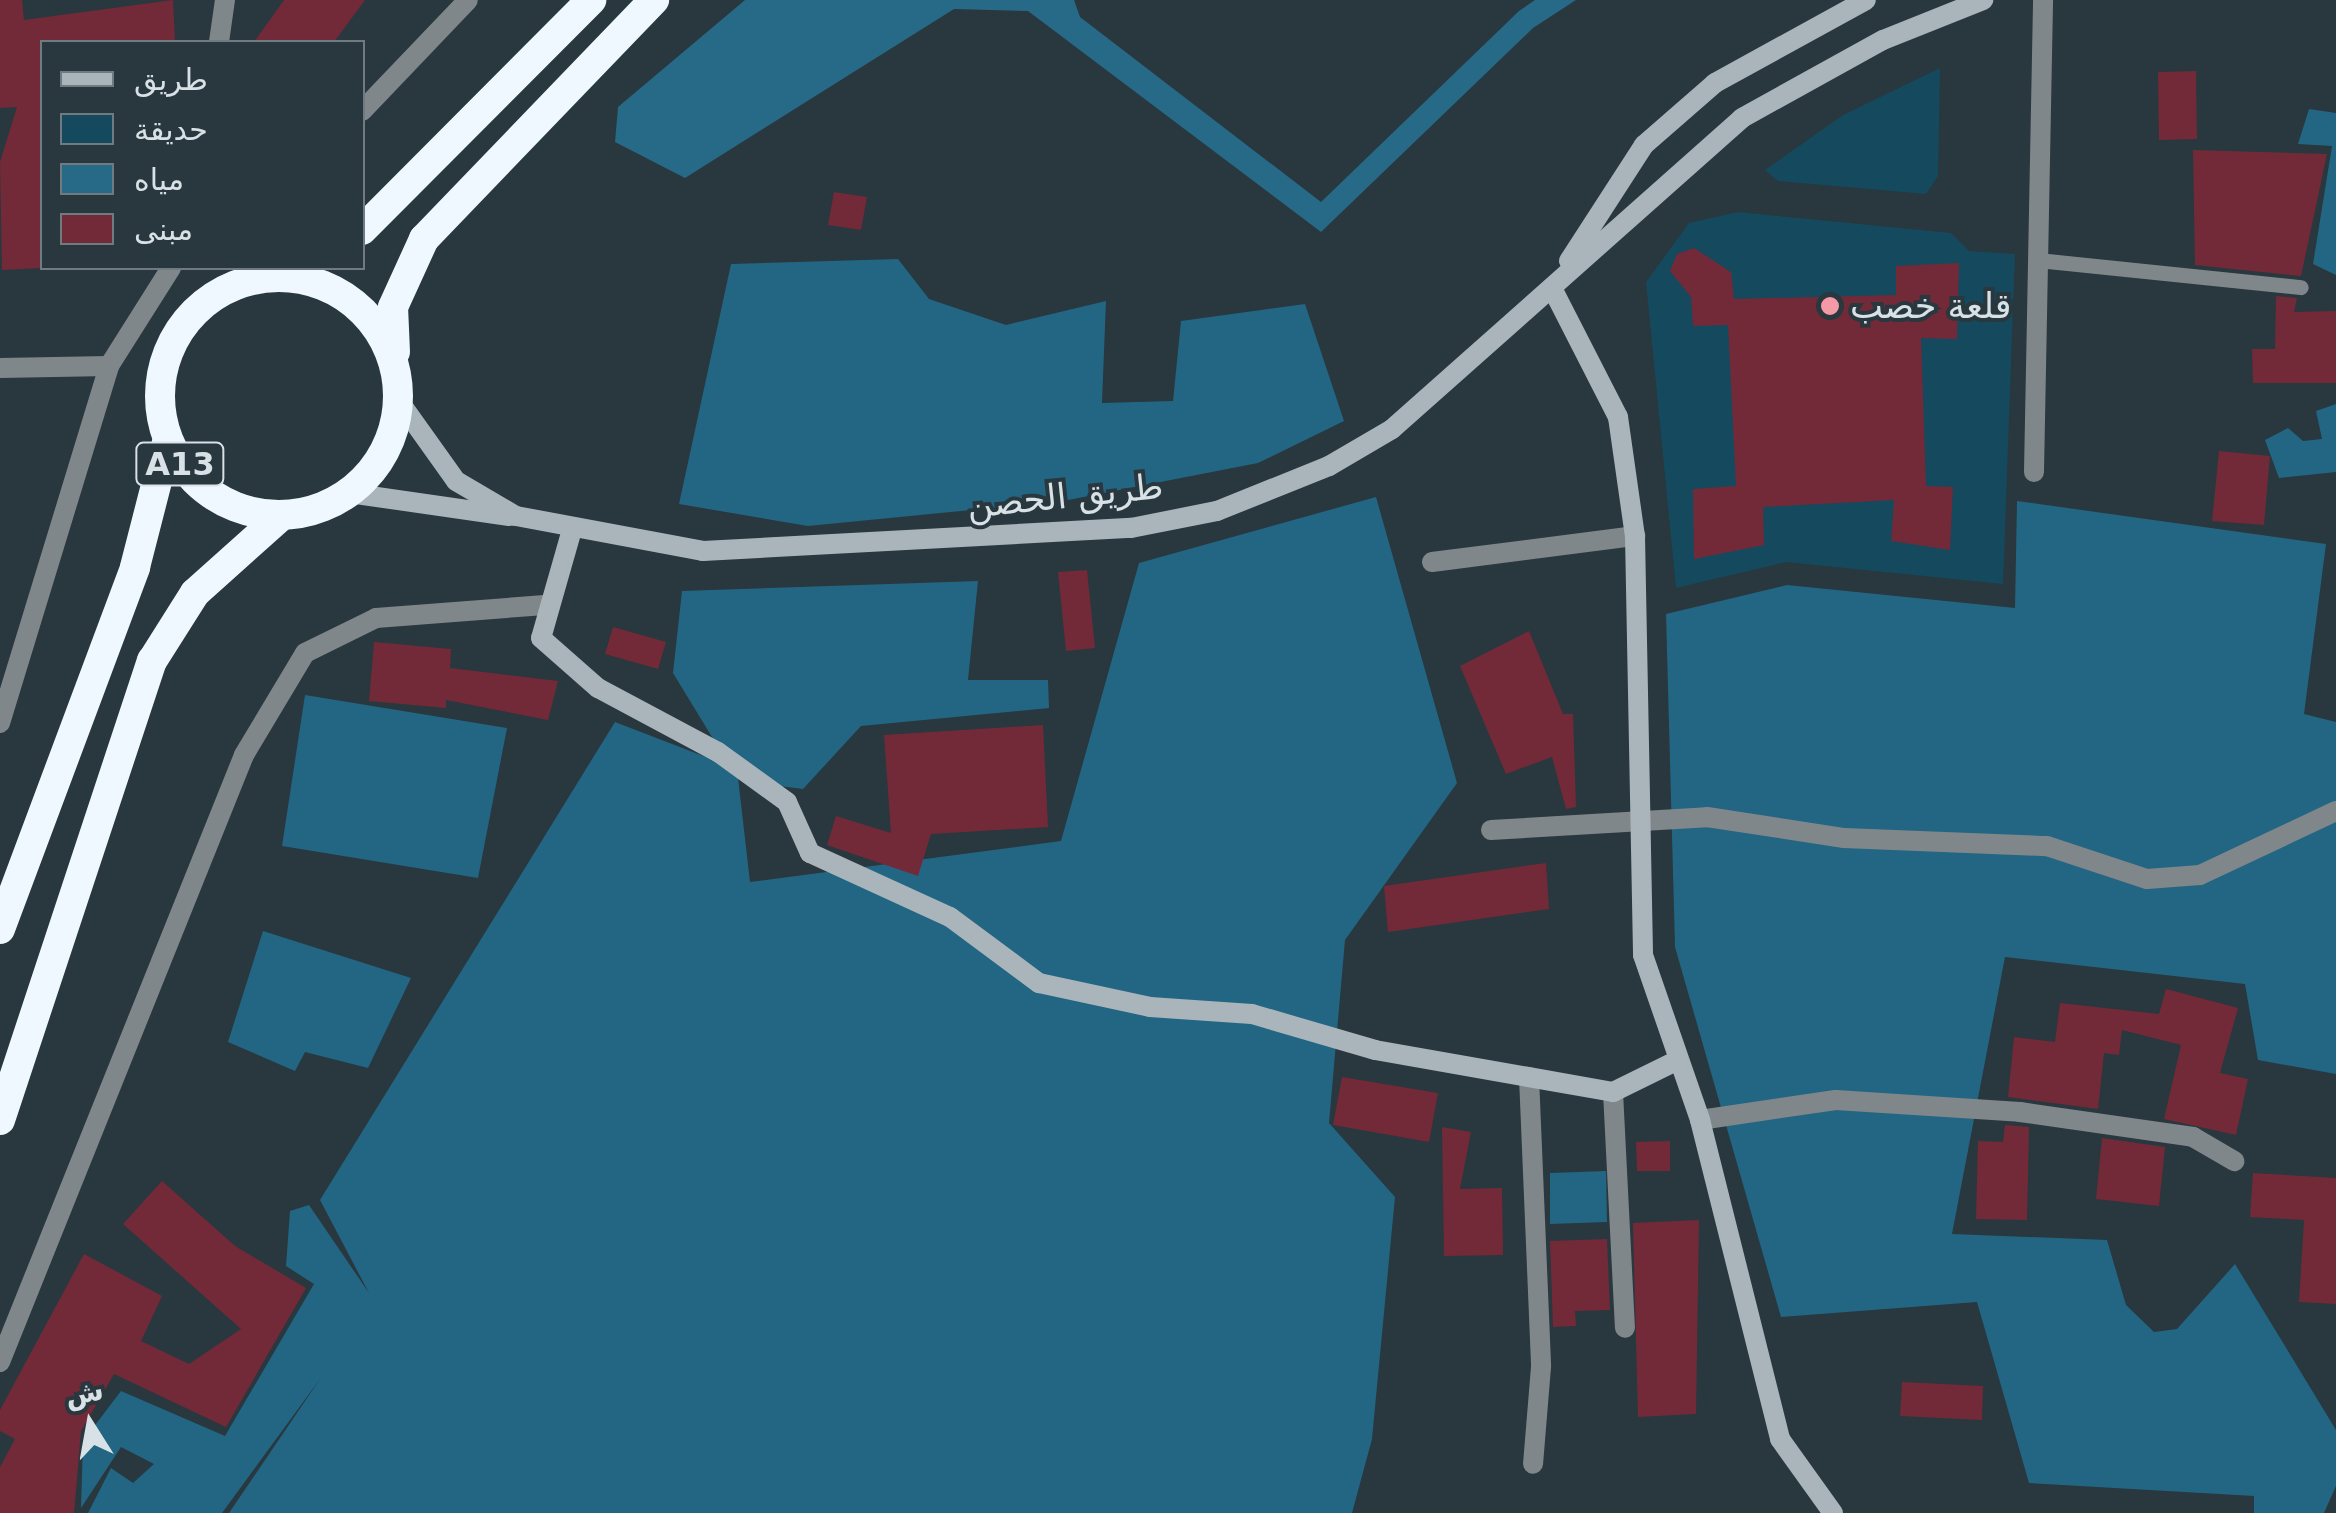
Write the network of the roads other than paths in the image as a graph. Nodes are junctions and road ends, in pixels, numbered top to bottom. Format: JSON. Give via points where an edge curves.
{"nodes":[{"id":1,"x":224,"y":0,"type":"edge"},
{"id":2,"x":468,"y":0,"type":"edge"},
{"id":3,"x":590,"y":0,"type":"edge"},
{"id":4,"x":654,"y":0,"type":"edge"},
{"id":5,"x":1846,"y":0,"type":"edge"},
{"id":6,"x":1866,"y":0,"type":"edge"},
{"id":7,"x":1983,"y":0,"type":"edge"},
{"id":8,"x":2043,"y":0,"type":"edge"},
{"id":9,"x":219,"y":40,"type":"edge"},
{"id":10,"x":1715,"y":84,"type":"junction"},
{"id":11,"x":365,"y":108,"type":"edge"},
{"id":12,"x":365,"y":227,"type":"edge"},
{"id":13,"x":2038,"y":260,"type":"junction"},
{"id":14,"x":170,"y":270,"type":"edge"},
{"id":15,"x":287,"y":272,"type":"edge"},
{"id":16,"x":2301,"y":287,"type":"dead end"},
{"id":17,"x":1552,"y":288,"type":"junction"},
{"id":18,"x":395,"y":365,"type":"junction"},
{"id":19,"x":110,"y":366,"type":"junction"},
{"id":20,"x":0,"y":368,"type":"edge"},
{"id":21,"x":399,"y":401,"type":"junction"},
{"id":22,"x":167,"y":442,"type":"junction"},
{"id":23,"x":2034,"y":472,"type":"dead end"},
{"id":24,"x":349,"y":493,"type":"junction"},
{"id":25,"x":282,"y":516,"type":"junction"},
{"id":26,"x":516,"y":516,"type":"junction"},
{"id":27,"x":571,"y":533,"type":"junction"},
{"id":28,"x":1634,"y":536,"type":"junction"},
{"id":29,"x":1432,"y":562,"type":"dead end"},
{"id":30,"x":544,"y":605,"type":"junction"},
{"id":31,"x":0,"y":722,"type":"edge"},
{"id":32,"x":2336,"y":812,"type":"edge"},
{"id":33,"x":1640,"y":817,"type":"junction"},
{"id":34,"x":1491,"y":830,"type":"dead end"},
{"id":35,"x":0,"y":930,"type":"edge"},
{"id":36,"x":1674,"y":1062,"type":"junction"},
{"id":37,"x":1529,"y":1077,"type":"junction"},
{"id":38,"x":1613,"y":1092,"type":"junction"},
{"id":39,"x":0,"y":1120,"type":"edge"},
{"id":40,"x":1700,"y":1120,"type":"junction"},
{"id":41,"x":2234,"y":1161,"type":"dead end"},
{"id":42,"x":1626,"y":1328,"type":"dead end"},
{"id":43,"x":0,"y":1362,"type":"edge"},
{"id":44,"x":1534,"y":1464,"type":"dead end"},
{"id":45,"x":1832,"y":1513,"type":"edge"}],
"edges":[{"from":1,"to":9,"type":"street"},
{"from":2,"to":11,"type":"street"},
{"from":3,"to":12,"type":"highway"},
{"from":4,"to":18,"type":"highway","number":"A13","via":[[424,239],[394,307]]},
{"from":5,"to":10,"type":"main road"},
{"from":6,"to":10,"type":"main road","name":"طريق الحصن"},
{"from":7,"to":17,"type":"main road","name":"طريق الحصن","via":[[1884,40],[1742,118]]},
{"from":8,"to":13,"type":"street"},
{"from":10,"to":17,"type":"main road","name":"طريق الحصن","via":[[1644,145]]},
{"from":13,"to":16,"type":"lane"},
{"from":13,"to":23,"type":"street"},
{"from":14,"to":19,"type":"street"},
{"from":15,"to":18,"type":"highway","number":"A13","via":[[350,300]]},
{"from":15,"to":22,"type":"highway","number":"A13","via":[[235,285],[177,332],[162,367]]},
{"from":17,"to":27,"type":"main road","name":"طريق الحصن","via":[[1392,429],[1328,466],[1217,511],[1131,528],[829,549],[703,551]]},
{"from":17,"to":28,"type":"main road","via":[[1618,418]]},
{"from":18,"to":21,"type":"highway","number":"A13"},
{"from":19,"to":20,"type":"street"},
{"from":19,"to":31,"type":"street"},
{"from":21,"to":24,"type":"highway","number":"A13","via":[[392,436]]},
{"from":21,"to":26,"type":"main road","name":"طريق الحصن","via":[[456,480]]},
{"from":22,"to":25,"type":"highway","number":"A13","via":[[213,497]]},
{"from":22,"to":35,"type":"highway","number":"A13","via":[[141,549]]},
{"from":24,"to":25,"type":"highway"},
{"from":24,"to":26,"type":"main road","name":"طريق الحصن"},
{"from":25,"to":39,"type":"highway","via":[[195,593],[152,661]]},
{"from":26,"to":27,"type":"main road","name":"طريق الحصن"},
{"from":27,"to":30,"type":"main road","via":[[564,577]]},
{"from":28,"to":29,"type":"street"},
{"from":28,"to":33,"type":"main road"},
{"from":30,"to":37,"type":"main road","via":[[541,638],[598,688],[718,752],[787,802],[810,852],[950,916],[1039,983],[1150,1008],[1252,1014],[1375,1050]]},
{"from":30,"to":43,"type":"street","via":[[376,618],[304,653],[244,755]]},
{"from":32,"to":33,"type":"street","via":[[2200,875],[2147,879],[2047,846]]},
{"from":33,"to":34,"type":"street"},
{"from":33,"to":36,"type":"main road","via":[[1643,954]]},
{"from":36,"to":38,"type":"main road"},
{"from":36,"to":40,"type":"main road"},
{"from":37,"to":38,"type":"main road"},
{"from":37,"to":44,"type":"street","via":[[1541,1367]]},
{"from":38,"to":42,"type":"street"},
{"from":40,"to":41,"type":"street","via":[[1836,1100],[2020,1112],[2193,1137]]},
{"from":40,"to":45,"type":"main road","via":[[1780,1438]]}]}
